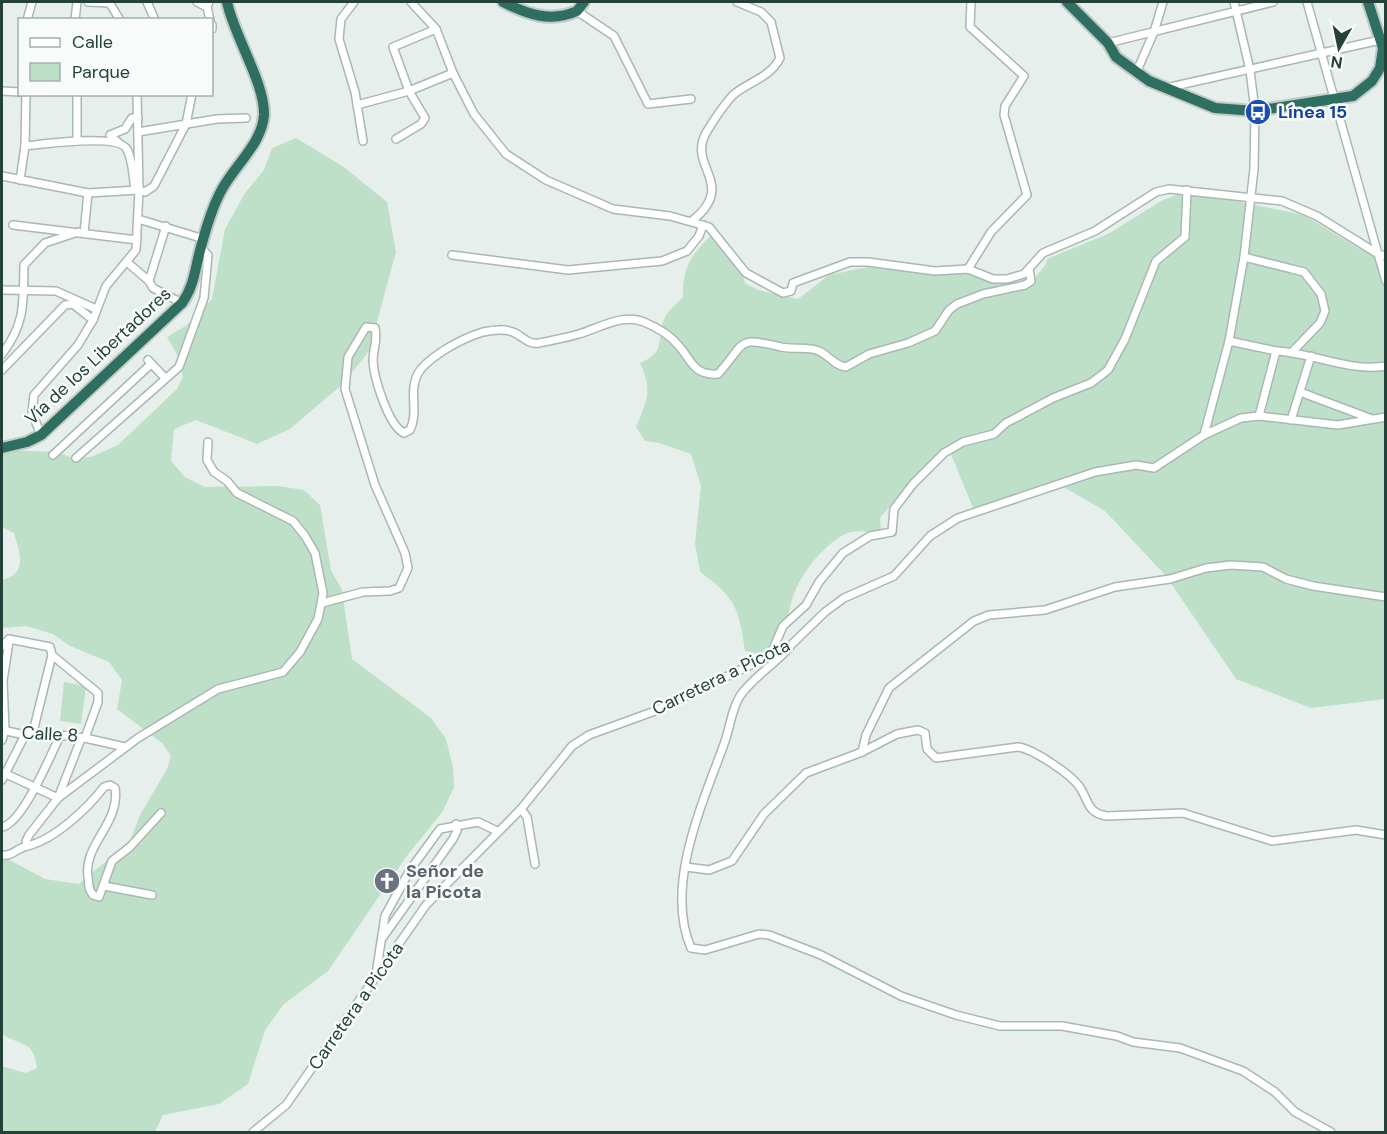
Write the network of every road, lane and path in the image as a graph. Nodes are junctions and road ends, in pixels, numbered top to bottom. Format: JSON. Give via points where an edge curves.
{"nodes":[{"id":1,"x":32,"y":2,"type":"edge"},
{"id":2,"x":77,"y":2,"type":"edge"},
{"id":3,"x":88,"y":2,"type":"edge"},
{"id":4,"x":110,"y":2,"type":"edge"},
{"id":5,"x":147,"y":2,"type":"edge"},
{"id":6,"x":197,"y":2,"type":"edge"},
{"id":7,"x":228,"y":2,"type":"edge"},
{"id":8,"x":354,"y":2,"type":"edge"},
{"id":9,"x":411,"y":2,"type":"edge"},
{"id":10,"x":503,"y":2,"type":"edge"},
{"id":11,"x":584,"y":2,"type":"edge"},
{"id":12,"x":737,"y":2,"type":"edge"},
{"id":13,"x":971,"y":2,"type":"edge"},
{"id":14,"x":1067,"y":2,"type":"edge"},
{"id":15,"x":1163,"y":2,"type":"edge"},
{"id":16,"x":1234,"y":2,"type":"edge"},
{"id":17,"x":1273,"y":2,"type":"edge"},
{"id":18,"x":1307,"y":2,"type":"edge"},
{"id":19,"x":1368,"y":2,"type":"edge"},
{"id":20,"x":208,"y":4,"type":"edge"},
{"id":21,"x":577,"y":11,"type":"junction"},
{"id":22,"x":1237,"y":12,"type":"junction"},
{"id":23,"x":28,"y":18,"type":"edge"},
{"id":24,"x":75,"y":18,"type":"edge"},
{"id":25,"x":119,"y":18,"type":"edge"},
{"id":26,"x":154,"y":18,"type":"edge"},
{"id":27,"x":436,"y":29,"type":"junction"},
{"id":28,"x":1154,"y":32,"type":"junction"},
{"id":29,"x":1380,"y":40,"type":"junction"},
{"id":30,"x":1108,"y":43,"type":"junction"},
{"id":31,"x":1322,"y":53,"type":"junction"},
{"id":32,"x":1250,"y":70,"type":"junction"},
{"id":33,"x":453,"y":73,"type":"junction"},
{"id":34,"x":1136,"y":73,"type":"junction"},
{"id":35,"x":1165,"y":88,"type":"junction"},
{"id":36,"x":2,"y":91,"type":"edge"},
{"id":37,"x":409,"y":91,"type":"junction"},
{"id":38,"x":18,"y":92,"type":"edge"},
{"id":39,"x":26,"y":96,"type":"edge"},
{"id":40,"x":77,"y":96,"type":"edge"},
{"id":41,"x":136,"y":96,"type":"edge"},
{"id":42,"x":192,"y":96,"type":"edge"},
{"id":43,"x":691,"y":99,"type":"dead end"},
{"id":44,"x":1336,"y":99,"type":"junction"},
{"id":45,"x":357,"y":105,"type":"junction"},
{"id":46,"x":1255,"y":111,"type":"junction"},
{"id":47,"x":246,"y":118,"type":"dead end"},
{"id":48,"x":138,"y":119,"type":"junction"},
{"id":49,"x":186,"y":124,"type":"junction"},
{"id":50,"x":138,"y":132,"type":"junction"},
{"id":51,"x":396,"y":139,"type":"dead end"},
{"id":52,"x":77,"y":140,"type":"junction"},
{"id":53,"x":363,"y":141,"type":"dead end"},
{"id":54,"x":120,"y":144,"type":"junction"},
{"id":55,"x":25,"y":146,"type":"junction"},
{"id":56,"x":2,"y":176,"type":"edge"},
{"id":57,"x":20,"y":180,"type":"junction"},
{"id":58,"x":137,"y":190,"type":"junction"},
{"id":59,"x":1187,"y":190,"type":"junction"},
{"id":60,"x":88,"y":193,"type":"junction"},
{"id":61,"x":1250,"y":198,"type":"junction"},
{"id":62,"x":138,"y":219,"type":"junction"},
{"id":63,"x":692,"y":221,"type":"junction"},
{"id":64,"x":13,"y":225,"type":"dead end"},
{"id":65,"x":703,"y":225,"type":"junction"},
{"id":66,"x":166,"y":226,"type":"junction"},
{"id":67,"x":81,"y":232,"type":"junction"},
{"id":68,"x":137,"y":240,"type":"junction"},
{"id":69,"x":202,"y":244,"type":"junction"},
{"id":70,"x":452,"y":255,"type":"dead end"},
{"id":71,"x":1382,"y":255,"type":"edge"},
{"id":72,"x":1244,"y":257,"type":"junction"},
{"id":73,"x":128,"y":263,"type":"junction"},
{"id":74,"x":968,"y":269,"type":"junction"},
{"id":75,"x":1029,"y":269,"type":"junction"},
{"id":76,"x":1386,"y":280,"type":"edge"},
{"id":77,"x":149,"y":281,"type":"junction"},
{"id":78,"x":2,"y":290,"type":"edge"},
{"id":79,"x":23,"y":290,"type":"junction"},
{"id":80,"x":182,"y":303,"type":"junction"},
{"id":81,"x":96,"y":309,"type":"junction"},
{"id":82,"x":93,"y":320,"type":"junction"},
{"id":83,"x":1229,"y":341,"type":"junction"},
{"id":84,"x":1276,"y":351,"type":"junction"},
{"id":85,"x":1292,"y":352,"type":"junction"},
{"id":86,"x":2,"y":354,"type":"edge"},
{"id":87,"x":1311,"y":357,"type":"junction"},
{"id":88,"x":1386,"y":366,"type":"edge"},
{"id":89,"x":2,"y":370,"type":"edge"},
{"id":90,"x":165,"y":378,"type":"junction"},
{"id":91,"x":1300,"y":392,"type":"junction"},
{"id":92,"x":1259,"y":416,"type":"junction"},
{"id":93,"x":1386,"y":417,"type":"edge"},
{"id":94,"x":1291,"y":420,"type":"junction"},
{"id":95,"x":1374,"y":420,"type":"junction"},
{"id":96,"x":41,"y":435,"type":"junction"},
{"id":97,"x":1204,"y":435,"type":"junction"},
{"id":98,"x":208,"y":442,"type":"dead end"},
{"id":99,"x":2,"y":448,"type":"edge"},
{"id":100,"x":53,"y":454,"type":"dead end"},
{"id":101,"x":76,"y":458,"type":"dead end"},
{"id":102,"x":1386,"y":597,"type":"edge"},
{"id":103,"x":322,"y":603,"type":"junction"},
{"id":104,"x":9,"y":639,"type":"junction"},
{"id":105,"x":2,"y":646,"type":"edge"},
{"id":106,"x":790,"y":646,"type":"junction"},
{"id":107,"x":52,"y":655,"type":"junction"},
{"id":108,"x":770,"y":656,"type":"junction"},
{"id":109,"x":3,"y":708,"type":"edge"},
{"id":110,"x":3,"y":730,"type":"edge"},
{"id":111,"x":33,"y":732,"type":"junction"},
{"id":112,"x":25,"y":735,"type":"junction"},
{"id":113,"x":60,"y":735,"type":"junction"},
{"id":114,"x":83,"y":739,"type":"junction"},
{"id":115,"x":2,"y":740,"type":"edge"},
{"id":116,"x":125,"y":747,"type":"junction"},
{"id":117,"x":862,"y":752,"type":"junction"},
{"id":118,"x":3,"y":776,"type":"edge"},
{"id":119,"x":35,"y":786,"type":"junction"},
{"id":120,"x":58,"y":798,"type":"junction"},
{"id":121,"x":521,"y":809,"type":"junction"},
{"id":122,"x":161,"y":813,"type":"dead end"},
{"id":123,"x":456,"y":824,"type":"junction"},
{"id":124,"x":2,"y":827,"type":"edge"},
{"id":125,"x":497,"y":831,"type":"junction"},
{"id":126,"x":1386,"y":836,"type":"edge"},
{"id":127,"x":27,"y":846,"type":"junction"},
{"id":128,"x":2,"y":855,"type":"edge"},
{"id":129,"x":535,"y":864,"type":"dead end"},
{"id":130,"x":686,"y":867,"type":"junction"},
{"id":131,"x":104,"y":886,"type":"junction"},
{"id":132,"x":152,"y":895,"type":"dead end"},
{"id":133,"x":382,"y":939,"type":"junction"},
{"id":134,"x":376,"y":975,"type":"junction"},
{"id":135,"x":253,"y":1132,"type":"edge"},
{"id":136,"x":1330,"y":1132,"type":"edge"}],
"edges":[{"from":1,"to":23,"type":"street"},
{"from":2,"to":24,"type":"street"},
{"from":3,"to":4,"type":"street"},
{"from":4,"to":25,"type":"street"},
{"from":5,"to":26,"type":"street"},
{"from":6,"to":20,"type":"street"},
{"from":7,"to":69,"type":"highway","name":"Vía de los Libertadores","via":[[264,114],[261,131],[222,190]]},
{"from":8,"to":45,"type":"street","via":[[341,19],[339,39]]},
{"from":9,"to":27,"type":"street"},
{"from":10,"to":21,"type":"highway","via":[[539,17]]},
{"from":11,"to":21,"type":"highway"},
{"from":12,"to":63,"type":"street","via":[[761,12],[771,22],[780,58],[763,77],[733,96],[705,134],[703,156],[713,194],[705,210]]},
{"from":13,"to":74,"type":"street","via":[[970,27],[1024,76],[1005,106],[1004,115],[1027,195],[991,232]]},
{"from":14,"to":30,"type":"highway"},
{"from":15,"to":28,"type":"street"},
{"from":16,"to":22,"type":"street"},
{"from":17,"to":22,"type":"street"},
{"from":18,"to":31,"type":"street"},
{"from":19,"to":29,"type":"highway"},
{"from":21,"to":43,"type":"street","via":[[614,36],[648,104]]},
{"from":22,"to":28,"type":"street"},
{"from":22,"to":32,"type":"street"},
{"from":27,"to":33,"type":"street"},
{"from":27,"to":37,"type":"street","via":[[393,47]]},
{"from":28,"to":30,"type":"street"},
{"from":28,"to":34,"type":"street"},
{"from":29,"to":31,"type":"street"},
{"from":29,"to":44,"type":"highway","via":[[1383,56],[1372,81],[1353,96]]},
{"from":30,"to":34,"type":"highway","via":[[1116,57]]},
{"from":31,"to":32,"type":"street"},
{"from":31,"to":44,"type":"street"},
{"from":32,"to":35,"type":"street"},
{"from":32,"to":46,"type":"street"},
{"from":33,"to":37,"type":"street"},
{"from":33,"to":63,"type":"street","via":[[474,114],[500,148],[546,180],[613,209]]},
{"from":34,"to":35,"type":"highway"},
{"from":35,"to":46,"type":"highway","via":[[1215,108]]},
{"from":36,"to":38,"type":"street"},
{"from":37,"to":45,"type":"street"},
{"from":37,"to":51,"type":"street","via":[[423,110],[424,122]]},
{"from":39,"to":55,"type":"street"},
{"from":40,"to":52,"type":"street"},
{"from":41,"to":48,"type":"street"},
{"from":42,"to":49,"type":"street"},
{"from":44,"to":46,"type":"highway"},
{"from":44,"to":71,"type":"street"},
{"from":45,"to":53,"type":"street"},
{"from":46,"to":61,"type":"street"},
{"from":47,"to":49,"type":"street"},
{"from":48,"to":50,"type":"street"},
{"from":48,"to":54,"type":"street","via":[[132,118],[125,129],[110,135]]},
{"from":49,"to":50,"type":"street"},
{"from":49,"to":58,"type":"street","via":[[154,186],[145,192]]},
{"from":50,"to":58,"type":"street"},
{"from":52,"to":54,"type":"street"},
{"from":52,"to":55,"type":"street"},
{"from":54,"to":58,"type":"street","via":[[130,158]]},
{"from":55,"to":57,"type":"street"},
{"from":56,"to":57,"type":"street"},
{"from":57,"to":60,"type":"street"},
{"from":58,"to":60,"type":"street"},
{"from":58,"to":62,"type":"street"},
{"from":59,"to":61,"type":"street"},
{"from":59,"to":75,"type":"street","via":[[1156,192],[1095,231],[1043,253]]},
{"from":59,"to":108,"type":"street","via":[[1185,237],[1156,261],[1125,339],[1108,370],[1092,383],[1006,423],[994,434],[963,442],[944,453],[894,509],[892,532],[870,536],[843,554],[806,605],[783,626]]},
{"from":60,"to":67,"type":"street"},
{"from":61,"to":71,"type":"street","via":[[1300,207]]},
{"from":61,"to":72,"type":"street"},
{"from":62,"to":66,"type":"street"},
{"from":62,"to":68,"type":"street"},
{"from":63,"to":65,"type":"street"},
{"from":64,"to":67,"type":"street"},
{"from":65,"to":70,"type":"street","via":[[687,252],[662,261],[567,270]]},
{"from":65,"to":74,"type":"street","via":[[717,236],[746,273],[783,293],[791,291],[793,283],[850,262],[935,271]]},
{"from":66,"to":69,"type":"street"},
{"from":66,"to":77,"type":"street"},
{"from":67,"to":68,"type":"street"},
{"from":67,"to":79,"type":"street","via":[[45,243],[33,253],[24,265]]},
{"from":68,"to":73,"type":"street"},
{"from":69,"to":80,"type":"highway","name":"Vía de los Libertadores","via":[[194,281]]},
{"from":69,"to":90,"type":"street","via":[[209,264],[204,298],[179,367]]},
{"from":71,"to":76,"type":"street"},
{"from":72,"to":83,"type":"street"},
{"from":72,"to":85,"type":"street","via":[[1304,272],[1321,294],[1325,311],[1320,323]]},
{"from":73,"to":77,"type":"street"},
{"from":73,"to":81,"type":"street","via":[[106,286]]},
{"from":74,"to":75,"type":"street","via":[[993,279],[1007,279]]},
{"from":75,"to":103,"type":"street","via":[[1031,281],[1025,285],[957,304],[935,331],[869,354],[846,367],[833,364],[816,350],[753,340],[742,344],[718,374],[709,375],[690,365],[685,353],[670,338],[646,323],[630,319],[536,343],[503,329],[481,333],[432,359],[421,370],[413,387],[413,424],[404,433],[395,427],[389,415],[374,364],[375,328],[366,327],[348,357],[345,389],[375,485],[408,568],[399,588]]},
{"from":77,"to":80,"type":"street","via":[[153,288]]},
{"from":78,"to":79,"type":"street"},
{"from":79,"to":81,"type":"street","via":[[56,291]]},
{"from":79,"to":86,"type":"street","via":[[20,323]]},
{"from":80,"to":96,"type":"highway","name":"Vía de los Libertadores"},
{"from":81,"to":82,"type":"street"},
{"from":82,"to":89,"type":"street","via":[[73,304],[65,305]]},
{"from":82,"to":96,"type":"street","via":[[78,345],[34,395],[32,413]]},
{"from":83,"to":84,"type":"street"},
{"from":83,"to":97,"type":"street"},
{"from":84,"to":85,"type":"street"},
{"from":84,"to":92,"type":"street"},
{"from":85,"to":87,"type":"street"},
{"from":87,"to":88,"type":"street","via":[[1352,367]]},
{"from":87,"to":91,"type":"street"},
{"from":90,"to":100,"type":"street","via":[[149,362]]},
{"from":90,"to":101,"type":"street"},
{"from":91,"to":94,"type":"street"},
{"from":91,"to":95,"type":"street"},
{"from":92,"to":94,"type":"street","name":"Carretera a Picota"},
{"from":92,"to":97,"type":"street","name":"Carretera a Picota","via":[[1241,418]]},
{"from":93,"to":95,"type":"street","name":"Carretera a Picota"},
{"from":94,"to":95,"type":"street","name":"Carretera a Picota","via":[[1338,425]]},
{"from":96,"to":99,"type":"highway","name":"Vía de los Libertadores"},
{"from":97,"to":106,"type":"street","name":"Carretera a Picota","via":[[1154,468],[1136,465],[1095,472],[957,518],[930,536],[894,576],[844,598]]},
{"from":98,"to":103,"type":"street","via":[[207,460],[214,472],[237,493],[293,521],[305,536],[315,553]]},
{"from":102,"to":117,"type":"street","via":[[1313,586],[1286,579],[1263,567],[1231,565],[1115,587],[1045,610],[989,615],[974,621],[889,688]]},
{"from":103,"to":116,"type":"street","via":[[300,652],[283,672],[218,689]]},
{"from":104,"to":105,"type":"street"},
{"from":104,"to":107,"type":"street","via":[[50,647]]},
{"from":104,"to":109,"type":"street"},
{"from":106,"to":108,"type":"street","name":"Carretera a Picota"},
{"from":106,"to":130,"type":"street","via":[[738,699],[694,826]]},
{"from":107,"to":111,"type":"street"},
{"from":107,"to":114,"type":"street","name":"Calle 8","via":[[98,693]]},
{"from":108,"to":121,"type":"street","name":"Carretera a Picota","via":[[655,711],[589,735],[572,746]]},
{"from":109,"to":110,"type":"street"},
{"from":110,"to":112,"type":"street","name":"Calle 8"},
{"from":110,"to":115,"type":"street"},
{"from":111,"to":112,"type":"street","name":"Calle 8"},
{"from":111,"to":113,"type":"street","name":"Calle 8"},
{"from":112,"to":118,"type":"street"},
{"from":113,"to":114,"type":"street","name":"Calle 8"},
{"from":113,"to":119,"type":"street"},
{"from":114,"to":116,"type":"street"},
{"from":114,"to":120,"type":"street"},
{"from":116,"to":120,"type":"street"},
{"from":117,"to":126,"type":"street","via":[[897,734],[922,730],[927,736],[927,749],[936,758],[1026,748],[1077,783],[1089,810],[1106,816],[1183,813],[1272,841],[1356,830]]},
{"from":117,"to":130,"type":"street","via":[[806,773],[764,814],[732,861],[708,870]]},
{"from":118,"to":119,"type":"street"},
{"from":119,"to":120,"type":"street"},
{"from":119,"to":124,"type":"street","via":[[16,818]]},
{"from":120,"to":127,"type":"street","via":[[29,835]]},
{"from":121,"to":125,"type":"street","name":"Carretera a Picota"},
{"from":121,"to":129,"type":"street"},
{"from":122,"to":131,"type":"street","via":[[112,861]]},
{"from":123,"to":125,"type":"street","via":[[478,822]]},
{"from":123,"to":133,"type":"street","via":[[453,839]]},
{"from":123,"to":133,"type":"street","via":[[440,829],[410,870],[385,916]]},
{"from":125,"to":134,"type":"street","name":"Carretera a Picota","via":[[426,905]]},
{"from":127,"to":128,"type":"street"},
{"from":127,"to":131,"type":"street","via":[[56,832],[110,785],[116,794],[108,823],[87,862],[90,892],[99,897]]},
{"from":130,"to":136,"type":"street","via":[[684,931],[691,948],[705,950],[759,934],[769,935],[821,955],[901,996],[956,1015],[1000,1026],[1062,1026],[1180,1048],[1243,1071],[1275,1092],[1295,1112]]},
{"from":131,"to":132,"type":"street"},
{"from":133,"to":134,"type":"street"},
{"from":134,"to":135,"type":"street","name":"Carretera a Picota","via":[[286,1105]]}]}
